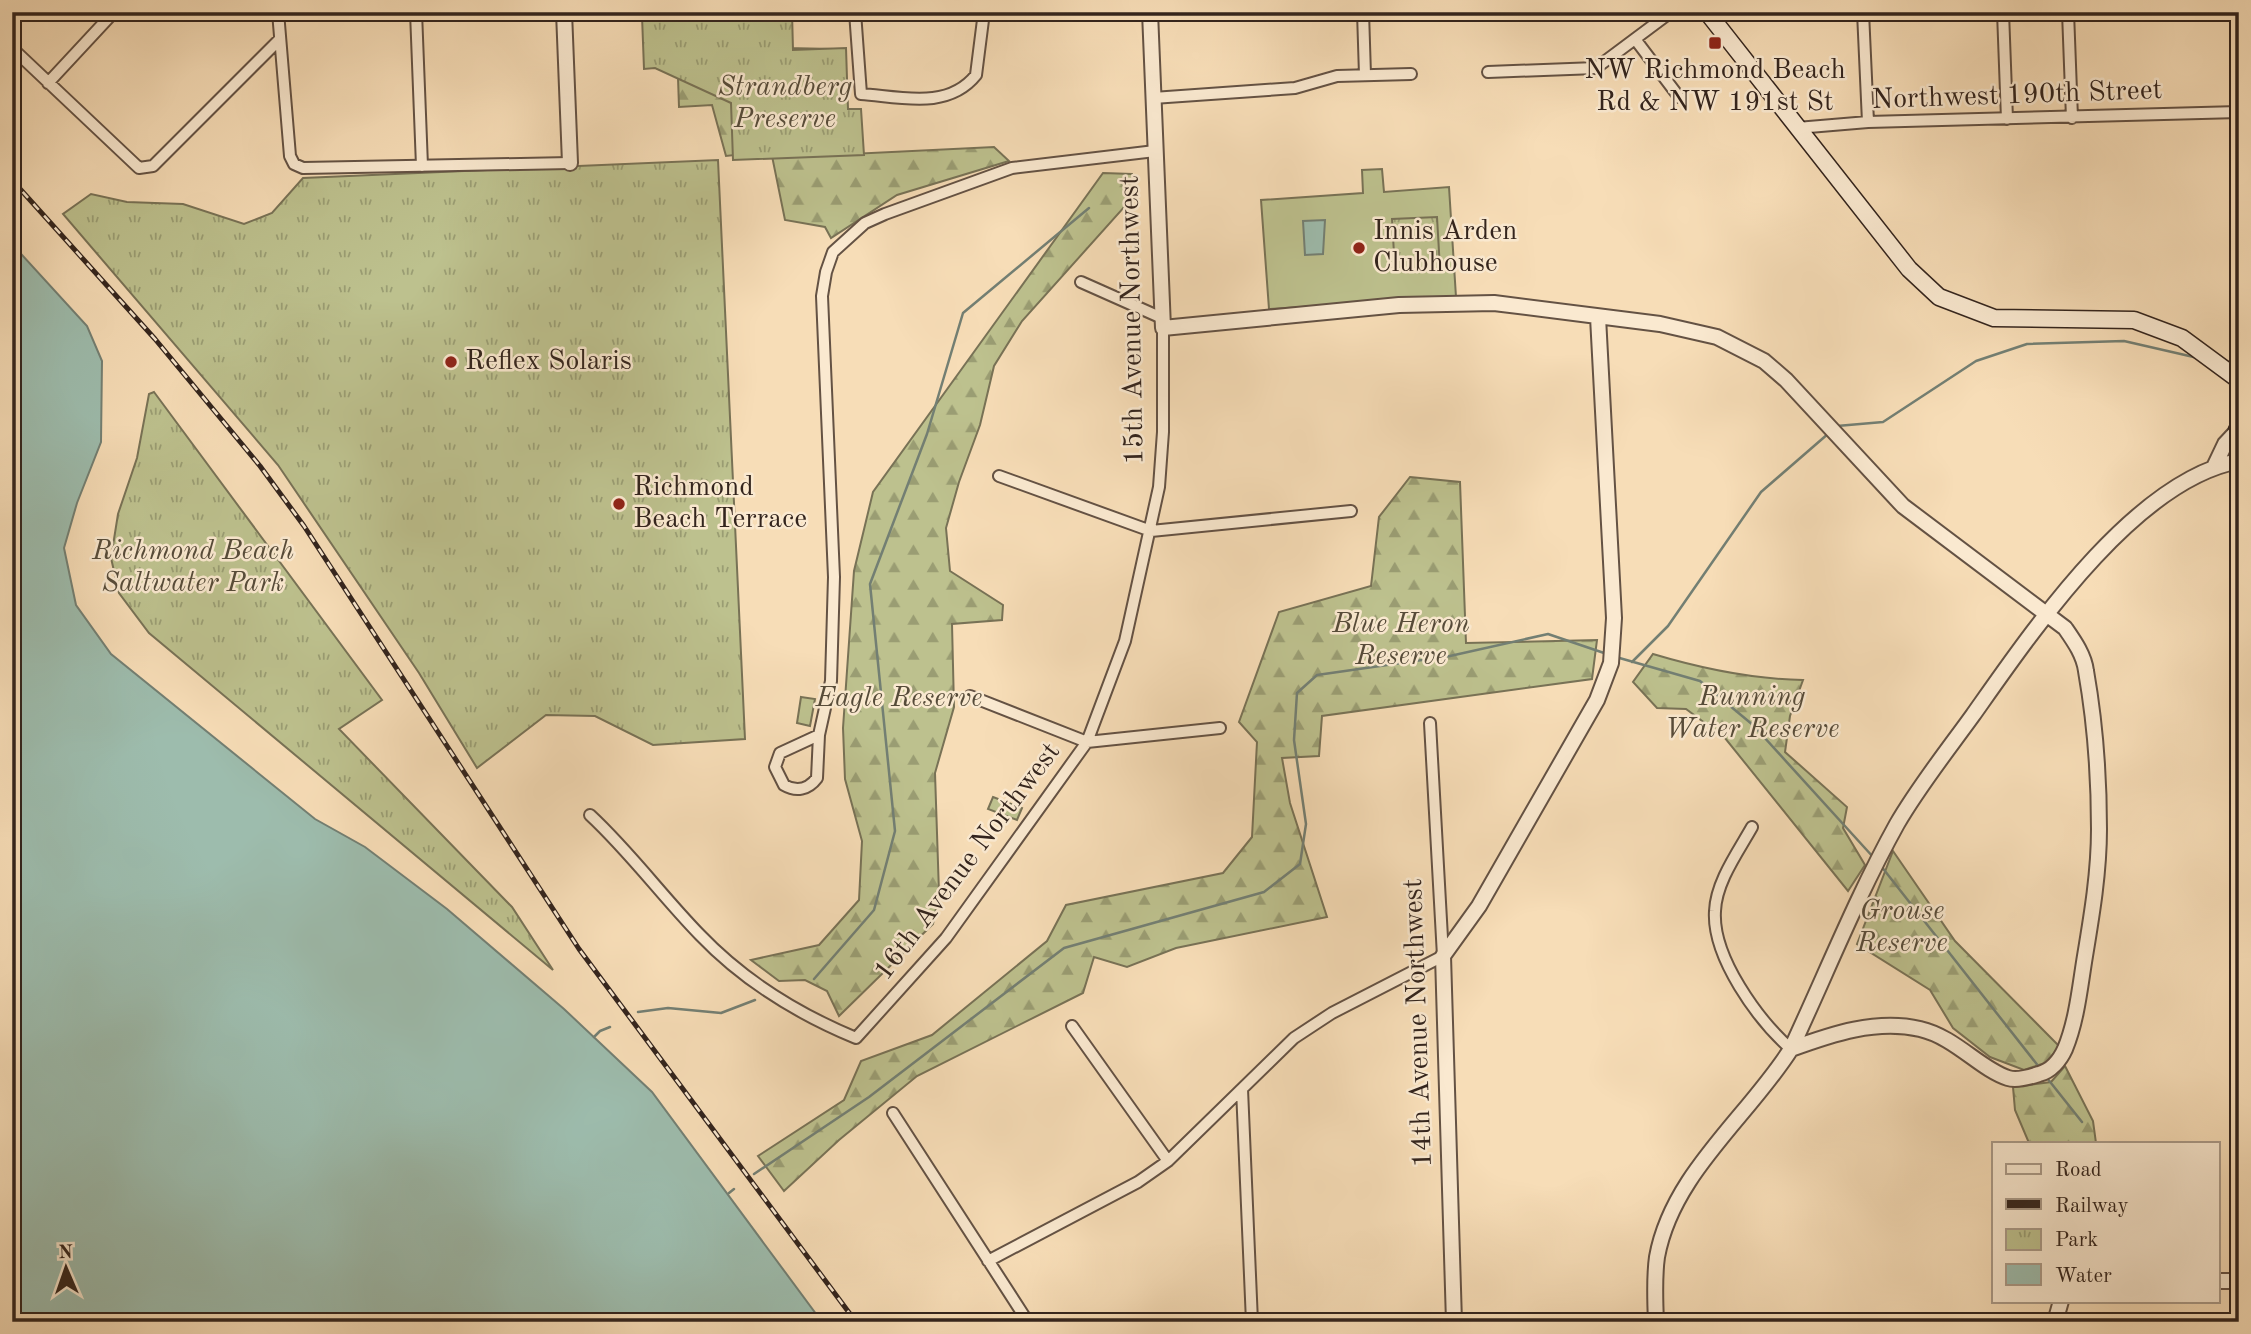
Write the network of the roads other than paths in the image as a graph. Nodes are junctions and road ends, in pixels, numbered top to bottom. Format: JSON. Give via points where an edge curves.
{"nodes":[{"id":1,"x":114,"y":12,"type":"edge"},
{"id":2,"x":278,"y":12,"type":"edge"},
{"id":3,"x":416,"y":12,"type":"edge"},
{"id":4,"x":564,"y":12,"type":"edge"},
{"id":5,"x":855,"y":12,"type":"edge"},
{"id":6,"x":984,"y":12,"type":"edge"},
{"id":7,"x":1150,"y":12,"type":"edge"},
{"id":8,"x":1363,"y":12,"type":"edge"},
{"id":9,"x":1671,"y":12,"type":"edge"},
{"id":10,"x":1707,"y":12,"type":"edge"},
{"id":11,"x":1863,"y":12,"type":"edge"},
{"id":12,"x":2003,"y":12,"type":"edge"},
{"id":13,"x":2067,"y":12,"type":"edge"},
{"id":14,"x":280,"y":39,"type":"junction"},
{"id":15,"x":1635,"y":39,"type":"junction"},
{"id":16,"x":12,"y":48,"type":"edge"},
{"id":17,"x":1488,"y":72,"type":"dead end"},
{"id":18,"x":1411,"y":74,"type":"dead end"},
{"id":19,"x":1365,"y":75,"type":"junction"},
{"id":20,"x":48,"y":83,"type":"junction"},
{"id":21,"x":1679,"y":97,"type":"dead end"},
{"id":22,"x":1153,"y":98,"type":"junction"},
{"id":23,"x":2239,"y":112,"type":"edge"},
{"id":24,"x":2073,"y":118,"type":"junction"},
{"id":25,"x":2007,"y":119,"type":"junction"},
{"id":26,"x":1868,"y":122,"type":"junction"},
{"id":27,"x":1797,"y":128,"type":"junction"},
{"id":28,"x":1155,"y":151,"type":"junction"},
{"id":29,"x":570,"y":163,"type":"joint"},
{"id":30,"x":422,"y":166,"type":"junction"},
{"id":31,"x":1081,"y":282,"type":"dead end"},
{"id":32,"x":1598,"y":317,"type":"junction"},
{"id":33,"x":1163,"y":323,"type":"junction"},
{"id":34,"x":2239,"y":380,"type":"edge"},
{"id":35,"x":2238,"y":429,"type":"edge"},
{"id":36,"x":2239,"y":461,"type":"edge"},
{"id":37,"x":2215,"y":465,"type":"junction"},
{"id":38,"x":999,"y":476,"type":"dead end"},
{"id":39,"x":1351,"y":511,"type":"dead end"},
{"id":40,"x":1151,"y":531,"type":"junction"},
{"id":41,"x":2047,"y":615,"type":"junction"},
{"id":42,"x":970,"y":696,"type":"dead end"},
{"id":43,"x":1430,"y":723,"type":"dead end"},
{"id":44,"x":1220,"y":728,"type":"dead end"},
{"id":45,"x":819,"y":735,"type":"junction"},
{"id":46,"x":1087,"y":742,"type":"junction"},
{"id":47,"x":590,"y":815,"type":"dead end"},
{"id":48,"x":1752,"y":827,"type":"dead end"},
{"id":49,"x":1443,"y":956,"type":"junction"},
{"id":50,"x":1072,"y":1026,"type":"dead end"},
{"id":51,"x":1791,"y":1049,"type":"junction"},
{"id":52,"x":1242,"y":1089,"type":"junction"},
{"id":53,"x":893,"y":1113,"type":"dead end"},
{"id":54,"x":1167,"y":1161,"type":"junction"},
{"id":55,"x":988,"y":1261,"type":"junction"},
{"id":56,"x":2220,"y":1281,"type":"edge"},
{"id":57,"x":2239,"y":1281,"type":"edge"},
{"id":58,"x":2061,"y":1302,"type":"edge"},
{"id":59,"x":1028,"y":1322,"type":"edge"},
{"id":60,"x":1252,"y":1322,"type":"edge"},
{"id":61,"x":1454,"y":1322,"type":"edge"},
{"id":62,"x":1656,"y":1322,"type":"edge"},
{"id":63,"x":2055,"y":1322,"type":"edge"}],
"edges":[{"from":1,"to":20,"type":"street"},
{"from":2,"to":14,"type":"street"},
{"from":3,"to":30,"type":"street"},
{"from":4,"to":29,"type":"street"},
{"from":5,"to":6,"type":"street","via":[[861,94],[945,97],[967,86],[976,75]]},
{"from":7,"to":22,"type":"street","name":"15th Avenue Northwest"},
{"from":8,"to":19,"type":"street"},
{"from":9,"to":15,"type":"street"},
{"from":10,"to":27,"type":"main road"},
{"from":11,"to":26,"type":"street"},
{"from":12,"to":25,"type":"street"},
{"from":13,"to":24,"type":"street"},
{"from":14,"to":20,"type":"street","via":[[145,169]]},
{"from":14,"to":30,"type":"street","via":[[294,164],[303,168]]},
{"from":15,"to":17,"type":"street","via":[[1596,68]]},
{"from":15,"to":21,"type":"street"},
{"from":16,"to":20,"type":"street"},
{"from":18,"to":19,"type":"street"},
{"from":19,"to":22,"type":"street","via":[[1337,76],[1295,88]]},
{"from":22,"to":28,"type":"street","name":"15th Avenue Northwest"},
{"from":23,"to":24,"type":"street","name":"Northwest 190th Street"},
{"from":24,"to":25,"type":"street","name":"Northwest 190th Street"},
{"from":25,"to":26,"type":"street","name":"Northwest 190th Street"},
{"from":26,"to":27,"type":"street","name":"Northwest 190th Street"},
{"from":27,"to":34,"type":"main road","via":[[1909,269],[1939,297],[1994,318],[2134,320],[2182,338]]},
{"from":28,"to":33,"type":"street","name":"15th Avenue Northwest"},
{"from":28,"to":45,"type":"street","via":[[1044,162],[981,177],[865,223],[834,252],[822,296],[834,603],[831,681]]},
{"from":29,"to":30,"type":"street"},
{"from":31,"to":33,"type":"street"},
{"from":32,"to":33,"type":"street","via":[[1494,303]]},
{"from":32,"to":41,"type":"street","via":[[1717,337],[1764,361],[1903,506]]},
{"from":32,"to":49,"type":"street","via":[[1614,618],[1611,663],[1597,700],[1485,895]]},
{"from":33,"to":40,"type":"street","name":"15th Avenue Northwest","via":[[1163,432]]},
{"from":35,"to":37,"type":"street"},
{"from":36,"to":37,"type":"street"},
{"from":37,"to":41,"type":"street","via":[[2137,516]]},
{"from":38,"to":40,"type":"street"},
{"from":39,"to":40,"type":"street"},
{"from":40,"to":46,"type":"street","name":"15th Avenue Northwest","via":[[1125,641]]},
{"from":41,"to":51,"type":"street","via":[[1898,822]]},
{"from":41,"to":51,"type":"street","via":[[2065,628],[2086,669],[2098,789],[2096,887],[2078,1002],[2064,1049],[2043,1073],[2008,1078],[1949,1040],[1898,1025],[1857,1029]]},
{"from":42,"to":46,"type":"street"},
{"from":43,"to":49,"type":"street","name":"14th Avenue Northwest"},
{"from":44,"to":46,"type":"street"},
{"from":45,"to":45,"type":"street","via":[[780,752],[775,768],[784,785],[799,789],[817,778]]},
{"from":46,"to":47,"type":"street","name":"16th Avenue Northwest","via":[[946,937],[856,1038],[803,1016],[741,972],[701,936]]},
{"from":48,"to":51,"type":"street","via":[[1722,883],[1715,909],[1716,932],[1743,989],[1771,1031]]},
{"from":49,"to":52,"type":"street","via":[[1322,1019],[1294,1038]]},
{"from":49,"to":61,"type":"street","name":"14th Avenue Northwest"},
{"from":50,"to":54,"type":"street"},
{"from":51,"to":62,"type":"street","via":[[1673,1208],[1657,1257]]},
{"from":52,"to":54,"type":"street"},
{"from":52,"to":60,"type":"street"},
{"from":53,"to":55,"type":"street"},
{"from":54,"to":55,"type":"street","via":[[1138,1182]]},
{"from":55,"to":59,"type":"street"},
{"from":56,"to":57,"type":"street"},
{"from":58,"to":63,"type":"street"}]}
